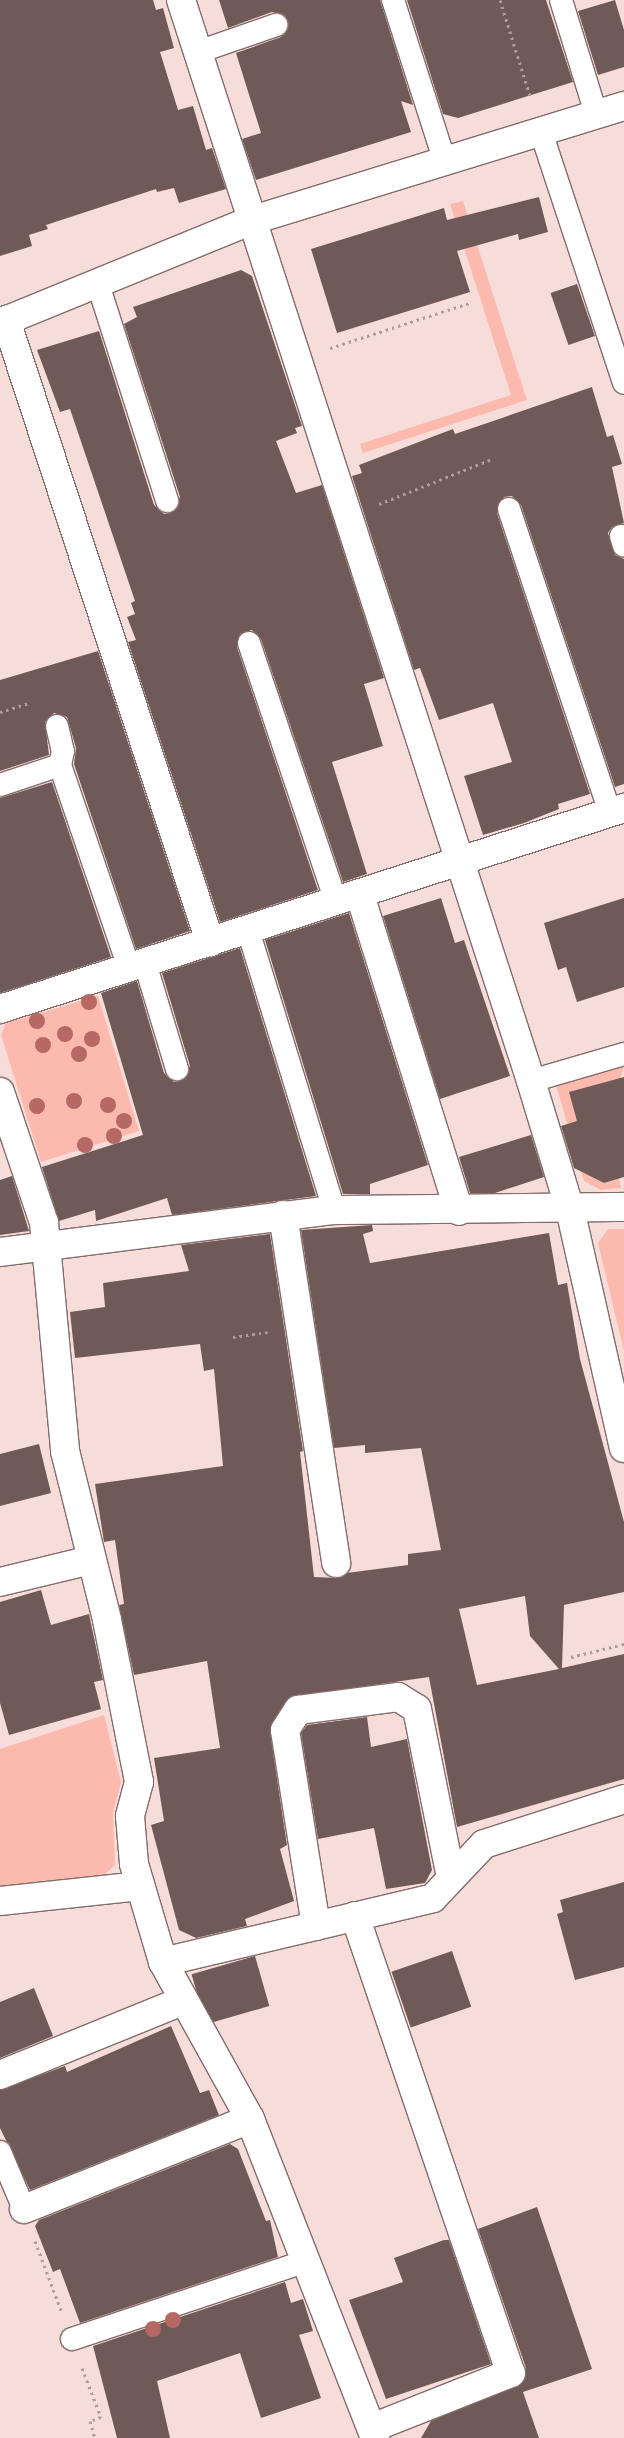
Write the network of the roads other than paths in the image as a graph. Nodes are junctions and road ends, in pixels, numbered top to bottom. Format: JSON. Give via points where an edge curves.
{"nodes":[{"id":1,"x":181,"y":0,"type":"edge"},
{"id":2,"x":392,"y":0,"type":"edge"},
{"id":3,"x":561,"y":0,"type":"edge"},
{"id":4,"x":276,"y":25,"type":"dead end"},
{"id":5,"x":198,"y":52,"type":"junction"},
{"id":6,"x":624,"y":106,"type":"edge"},
{"id":7,"x":596,"y":114,"type":"junction"},
{"id":8,"x":550,"y":129,"type":"junction"},
{"id":9,"x":445,"y":162,"type":"junction"},
{"id":10,"x":253,"y":220,"type":"junction"},
{"id":11,"x":97,"y":281,"type":"junction"},
{"id":12,"x":3,"y":322,"type":"edge"},
{"id":13,"x":624,"y":383,"type":"edge"},
{"id":14,"x":167,"y":501,"type":"dead end"},
{"id":15,"x":509,"y":509,"type":"dead end"},
{"id":16,"x":249,"y":643,"type":"dead end"},
{"id":17,"x":56,"y":726,"type":"dead end"},
{"id":18,"x":60,"y":765,"type":"junction"},
{"id":19,"x":0,"y":785,"type":"edge"},
{"id":20,"x":617,"y":811,"type":"edge"},
{"id":21,"x":460,"y":864,"type":"junction"},
{"id":22,"x":348,"y":898,"type":"junction"},
{"id":23,"x":248,"y":930,"type":"junction"},
{"id":24,"x":210,"y":942,"type":"junction"},
{"id":25,"x":137,"y":966,"type":"junction"},
{"id":26,"x":0,"y":1009,"type":"edge"},
{"id":27,"x":624,"y":1054,"type":"edge"},
{"id":28,"x":178,"y":1069,"type":"dead end"},
{"id":29,"x":532,"y":1081,"type":"junction"},
{"id":30,"x":0,"y":1092,"type":"edge"},
{"id":31,"x":624,"y":1207,"type":"edge"},
{"id":32,"x":570,"y":1209,"type":"junction"},
{"id":33,"x":334,"y":1210,"type":"junction"},
{"id":34,"x":459,"y":1211,"type":"junction"},
{"id":35,"x":283,"y":1215,"type":"junction"},
{"id":36,"x":48,"y":1248,"type":"junction"},
{"id":37,"x":0,"y":1252,"type":"edge"},
{"id":38,"x":624,"y":1448,"type":"edge"},
{"id":39,"x":91,"y":1560,"type":"junction"},
{"id":40,"x":336,"y":1563,"type":"dead end"},
{"id":41,"x":0,"y":1582,"type":"edge"},
{"id":42,"x":624,"y":1799,"type":"edge"},
{"id":43,"x":451,"y":1877,"type":"junction"},
{"id":44,"x":140,"y":1886,"type":"junction"},
{"id":45,"x":0,"y":1902,"type":"edge"},
{"id":46,"x":355,"y":1916,"type":"junction"},
{"id":47,"x":316,"y":1926,"type":"junction"},
{"id":48,"x":163,"y":1962,"type":"junction"},
{"id":49,"x":182,"y":2001,"type":"junction"},
{"id":50,"x":0,"y":2075,"type":"edge"},
{"id":51,"x":250,"y":2120,"type":"junction"},
{"id":52,"x":0,"y":2152,"type":"edge"},
{"id":53,"x":24,"y":2209,"type":"joint"},
{"id":54,"x":307,"y":2261,"type":"junction"},
{"id":55,"x":72,"y":2339,"type":"road end"},
{"id":56,"x":374,"y":2433,"type":"edge"}],
"edges":[{"from":1,"to":5,"type":"street"},
{"from":2,"to":9,"type":"lane"},
{"from":3,"to":7,"type":"lane"},
{"from":4,"to":5,"type":"lane"},
{"from":5,"to":10,"type":"street"},
{"from":6,"to":7,"type":"street"},
{"from":7,"to":8,"type":"street"},
{"from":8,"to":9,"type":"street"},
{"from":8,"to":13,"type":"lane"},
{"from":9,"to":10,"type":"street"},
{"from":10,"to":11,"type":"street"},
{"from":10,"to":21,"type":"street"},
{"from":11,"to":12,"type":"street"},
{"from":11,"to":14,"type":"lane"},
{"from":12,"to":24,"type":"street"},
{"from":15,"to":20,"type":"lane"},
{"from":16,"to":22,"type":"lane"},
{"from":17,"to":18,"type":"lane","via":[[63,751]]},
{"from":18,"to":19,"type":"lane"},
{"from":18,"to":25,"type":"lane"},
{"from":20,"to":21,"type":"street"},
{"from":21,"to":22,"type":"street"},
{"from":21,"to":29,"type":"street"},
{"from":22,"to":23,"type":"street"},
{"from":22,"to":34,"type":"street"},
{"from":23,"to":24,"type":"street"},
{"from":23,"to":33,"type":"lane"},
{"from":24,"to":25,"type":"street"},
{"from":25,"to":26,"type":"street"},
{"from":25,"to":28,"type":"lane"},
{"from":27,"to":29,"type":"lane"},
{"from":29,"to":32,"type":"street"},
{"from":30,"to":36,"type":"street"},
{"from":31,"to":32,"type":"street"},
{"from":32,"to":34,"type":"street"},
{"from":32,"to":38,"type":"street"},
{"from":33,"to":34,"type":"street"},
{"from":33,"to":35,"type":"street"},
{"from":35,"to":36,"type":"street"},
{"from":35,"to":40,"type":"street"},
{"from":36,"to":37,"type":"street"},
{"from":36,"to":39,"type":"street","via":[[65,1451]]},
{"from":39,"to":41,"type":"street"},
{"from":39,"to":44,"type":"street","via":[[139,1782],[130,1816]]},
{"from":42,"to":43,"type":"street","via":[[484,1844]]},
{"from":43,"to":46,"type":"street","via":[[433,1898]]},
{"from":43,"to":47,"type":"street","via":[[417,1708],[398,1697],[298,1710],[284,1730]]},
{"from":44,"to":45,"type":"street"},
{"from":44,"to":48,"type":"street"},
{"from":46,"to":47,"type":"street"},
{"from":46,"to":56,"type":"street","via":[[511,2373]]},
{"from":47,"to":48,"type":"street"},
{"from":48,"to":49,"type":"street"},
{"from":49,"to":50,"type":"street"},
{"from":49,"to":51,"type":"street"},
{"from":51,"to":53,"type":"street"},
{"from":51,"to":54,"type":"street"},
{"from":52,"to":53,"type":"lane"},
{"from":54,"to":55,"type":"lane"},
{"from":54,"to":56,"type":"street"}]}
